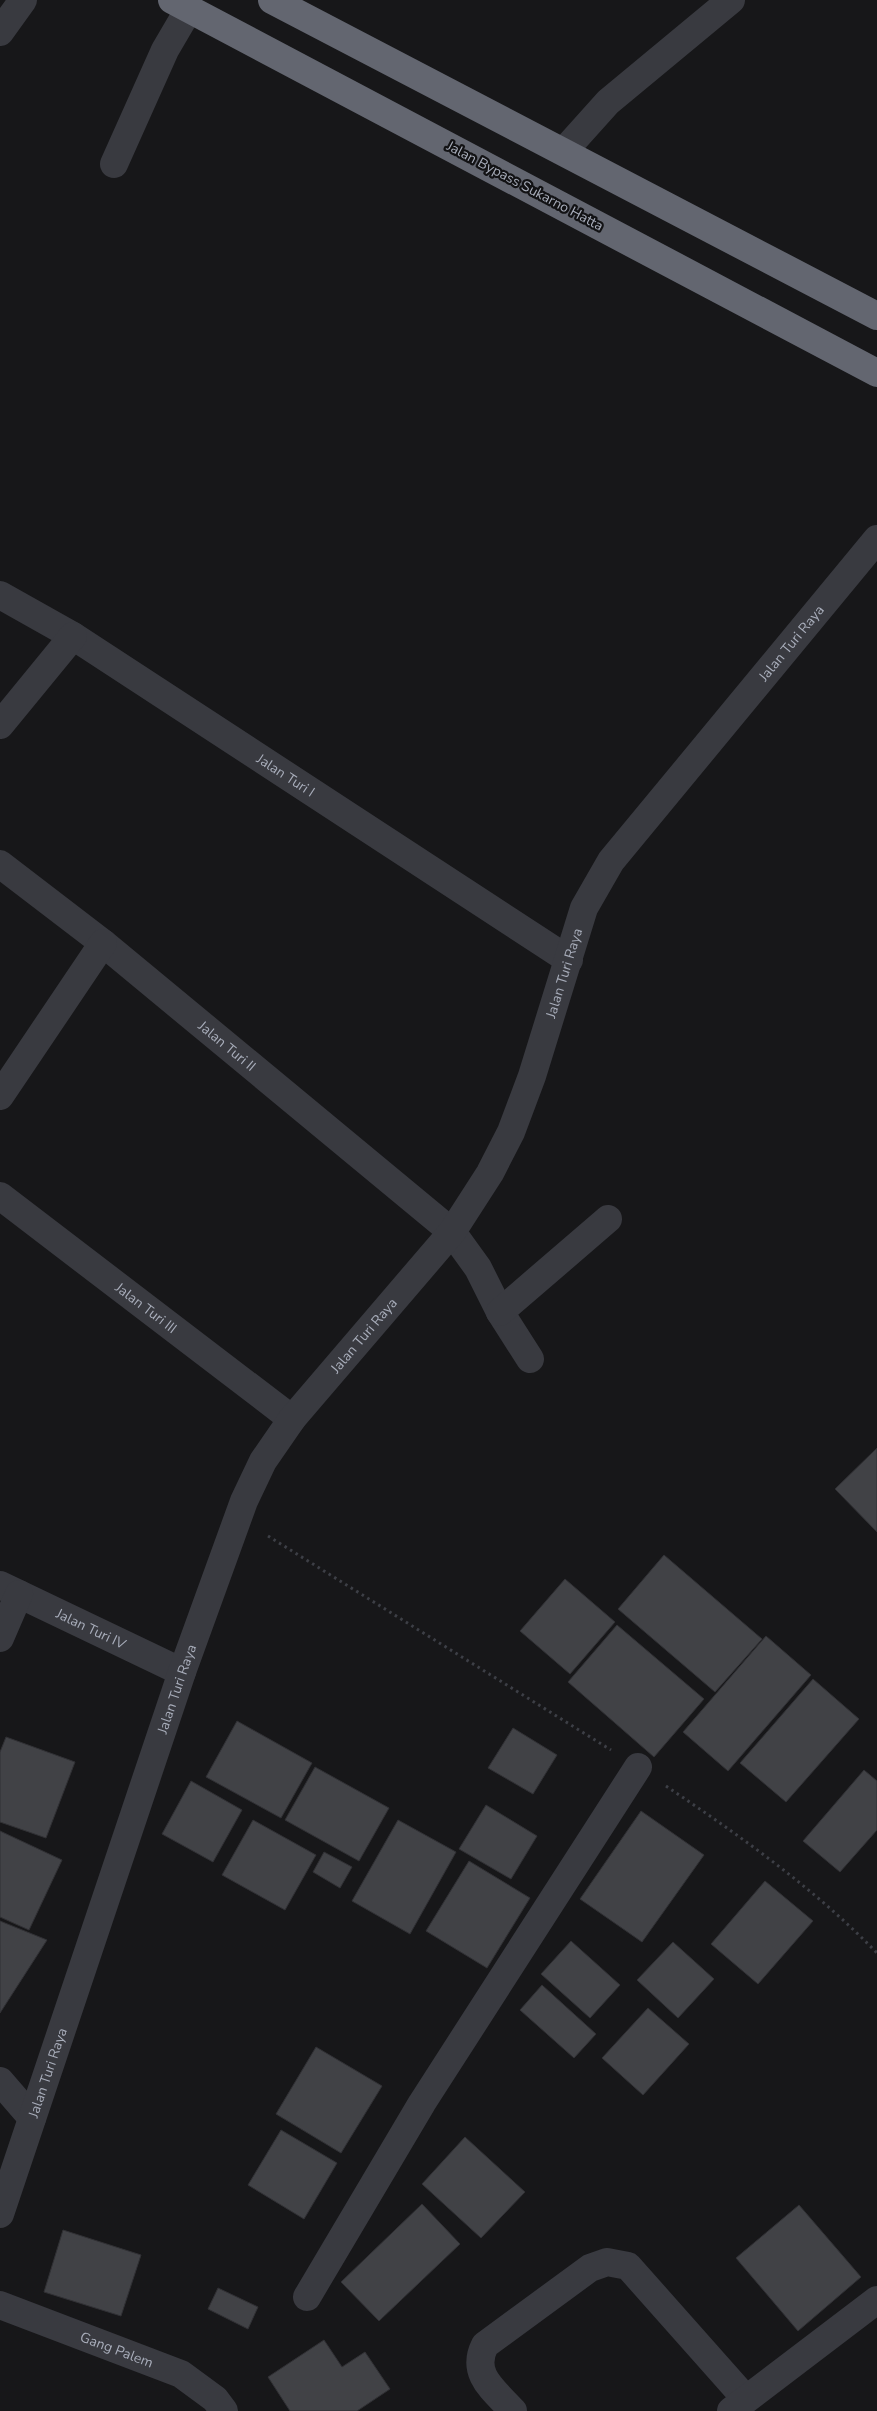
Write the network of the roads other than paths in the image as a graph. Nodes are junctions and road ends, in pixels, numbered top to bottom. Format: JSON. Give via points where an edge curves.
{"nodes":[{"id":1,"x":23,"y":0,"type":"edge"},
{"id":2,"x":272,"y":0,"type":"edge"},
{"id":3,"x":731,"y":0,"type":"edge"},
{"id":4,"x":181,"y":5,"type":"edge"},
{"id":5,"x":0,"y":32,"type":"edge"},
{"id":6,"x":564,"y":151,"type":"junction"},
{"id":7,"x":114,"y":164,"type":"dead end"},
{"id":8,"x":877,"y":316,"type":"edge"},
{"id":9,"x":877,"y":373,"type":"edge"},
{"id":10,"x":877,"y":540,"type":"edge"},
{"id":11,"x":0,"y":595,"type":"edge"},
{"id":12,"x":73,"y":636,"type":"junction"},
{"id":13,"x":0,"y":725,"type":"edge"},
{"id":14,"x":0,"y":864,"type":"edge"},
{"id":15,"x":103,"y":943,"type":"junction"},
{"id":16,"x":569,"y":960,"type":"junction"},
{"id":17,"x":0,"y":1096,"type":"edge"},
{"id":18,"x":0,"y":1196,"type":"edge"},
{"id":19,"x":608,"y":1219,"type":"dead end"},
{"id":20,"x":452,"y":1232,"type":"junction"},
{"id":21,"x":500,"y":1312,"type":"junction"},
{"id":22,"x":530,"y":1360,"type":"dead end"},
{"id":23,"x":292,"y":1419,"type":"junction"},
{"id":24,"x":10,"y":1590,"type":"edge"},
{"id":25,"x":0,"y":1638,"type":"edge"},
{"id":26,"x":182,"y":1672,"type":"junction"},
{"id":27,"x":638,"y":1767,"type":"road end"},
{"id":28,"x":0,"y":2080,"type":"edge"},
{"id":29,"x":32,"y":2118,"type":"junction"},
{"id":30,"x":0,"y":2214,"type":"edge"},
{"id":31,"x":307,"y":2297,"type":"dead end"},
{"id":32,"x":877,"y":2300,"type":"edge"},
{"id":33,"x":0,"y":2305,"type":"edge"},
{"id":34,"x":738,"y":2405,"type":"edge"},
{"id":35,"x":224,"y":2411,"type":"edge"},
{"id":36,"x":513,"y":2411,"type":"edge"}],
"edges":[{"from":1,"to":5,"type":"street"},
{"from":2,"to":6,"type":"highway"},
{"from":3,"to":6,"type":"street","via":[[608,102]]},
{"from":4,"to":7,"type":"street","via":[[165,50]]},
{"from":4,"to":9,"type":"highway","name":"Jalan Bypass Sukarno Hatta"},
{"from":6,"to":8,"type":"highway"},
{"from":10,"to":16,"type":"street","name":"Jalan Turi Raya","via":[[611,861],[584,908]]},
{"from":11,"to":12,"type":"street","name":"Jalan Turi I"},
{"from":12,"to":13,"type":"street"},
{"from":12,"to":16,"type":"street","name":"Jalan Turi I"},
{"from":14,"to":15,"type":"street","name":"Jalan Turi II"},
{"from":15,"to":17,"type":"street"},
{"from":15,"to":20,"type":"street","name":"Jalan Turi II"},
{"from":16,"to":20,"type":"street","name":"Jalan Turi Raya","via":[[511,1132]]},
{"from":18,"to":23,"type":"street","name":"Jalan Turi III"},
{"from":19,"to":21,"type":"street"},
{"from":20,"to":21,"type":"street","name":"Jalan Turi II","via":[[478,1268]]},
{"from":20,"to":23,"type":"street","name":"Jalan Turi Raya"},
{"from":21,"to":22,"type":"street","name":"Jalan Turi II"},
{"from":23,"to":26,"type":"street","name":"Jalan Turi Raya","via":[[263,1462],[237,1517]]},
{"from":24,"to":25,"type":"street"},
{"from":24,"to":26,"type":"street","name":"Jalan Turi IV"},
{"from":26,"to":29,"type":"street","name":"Jalan Turi Raya"},
{"from":27,"to":31,"type":"street","via":[[422,2103]]},
{"from":28,"to":29,"type":"street"},
{"from":29,"to":30,"type":"street","name":"Jalan Turi Raya"},
{"from":32,"to":34,"type":"street"},
{"from":33,"to":35,"type":"street","name":"Gang Palem","via":[[180,2374],[215,2399]]},
{"from":34,"to":36,"type":"street","via":[[628,2266],[607,2262],[590,2268],[485,2344],[480,2370]]}]}
